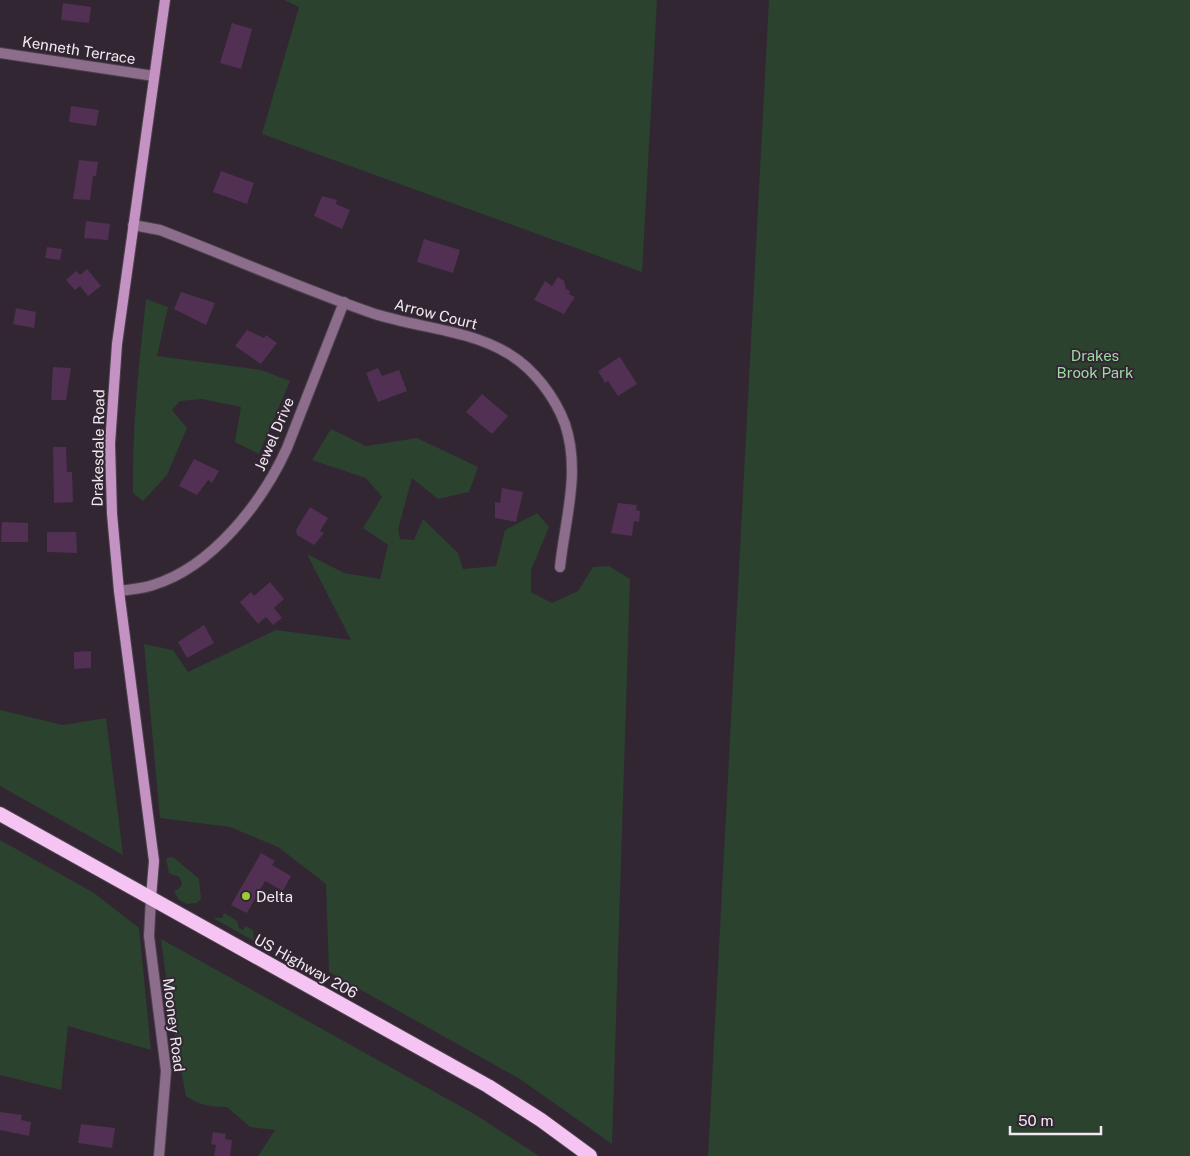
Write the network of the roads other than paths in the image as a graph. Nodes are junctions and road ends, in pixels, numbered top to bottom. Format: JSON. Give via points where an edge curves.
{"nodes":[{"id":1,"x":165,"y":0,"type":"edge"},
{"id":2,"x":0,"y":53,"type":"edge"},
{"id":3,"x":154,"y":76,"type":"junction"},
{"id":4,"x":133,"y":225,"type":"junction"},
{"id":5,"x":344,"y":302,"type":"junction"},
{"id":6,"x":560,"y":567,"type":"dead end"},
{"id":7,"x":119,"y":591,"type":"junction"},
{"id":8,"x":0,"y":814,"type":"edge"},
{"id":9,"x":150,"y":898,"type":"junction"},
{"id":10,"x":160,"y":1156,"type":"edge"},
{"id":11,"x":590,"y":1156,"type":"edge"}],
"edges":[{"from":1,"to":3,"type":"main road","name":"Drakesdale Road"},
{"from":2,"to":3,"type":"street","name":"Kenneth Terrace"},
{"from":3,"to":4,"type":"main road","name":"Drakesdale Road"},
{"from":4,"to":5,"type":"street","name":"Arrow Court","via":[[160,230]]},
{"from":4,"to":7,"type":"main road","name":"Drakesdale Road","via":[[111,420],[110,483]]},
{"from":5,"to":6,"type":"street","name":"Arrow Court","via":[[396,320],[483,341],[518,361],[541,384],[562,418],[572,458],[572,482]]},
{"from":5,"to":7,"type":"street","name":"Jewel Drive","via":[[287,448],[256,503],[230,534],[193,564],[154,585]]},
{"from":7,"to":9,"type":"main road","name":"Drakesdale Road","via":[[154,861]]},
{"from":8,"to":9,"type":"highway","name":"US Highway 206"},
{"from":9,"to":10,"type":"street","name":"Mooney Road","via":[[149,936],[166,1071]]},
{"from":9,"to":11,"type":"highway","name":"US Highway 206","via":[[488,1086]]}]}
